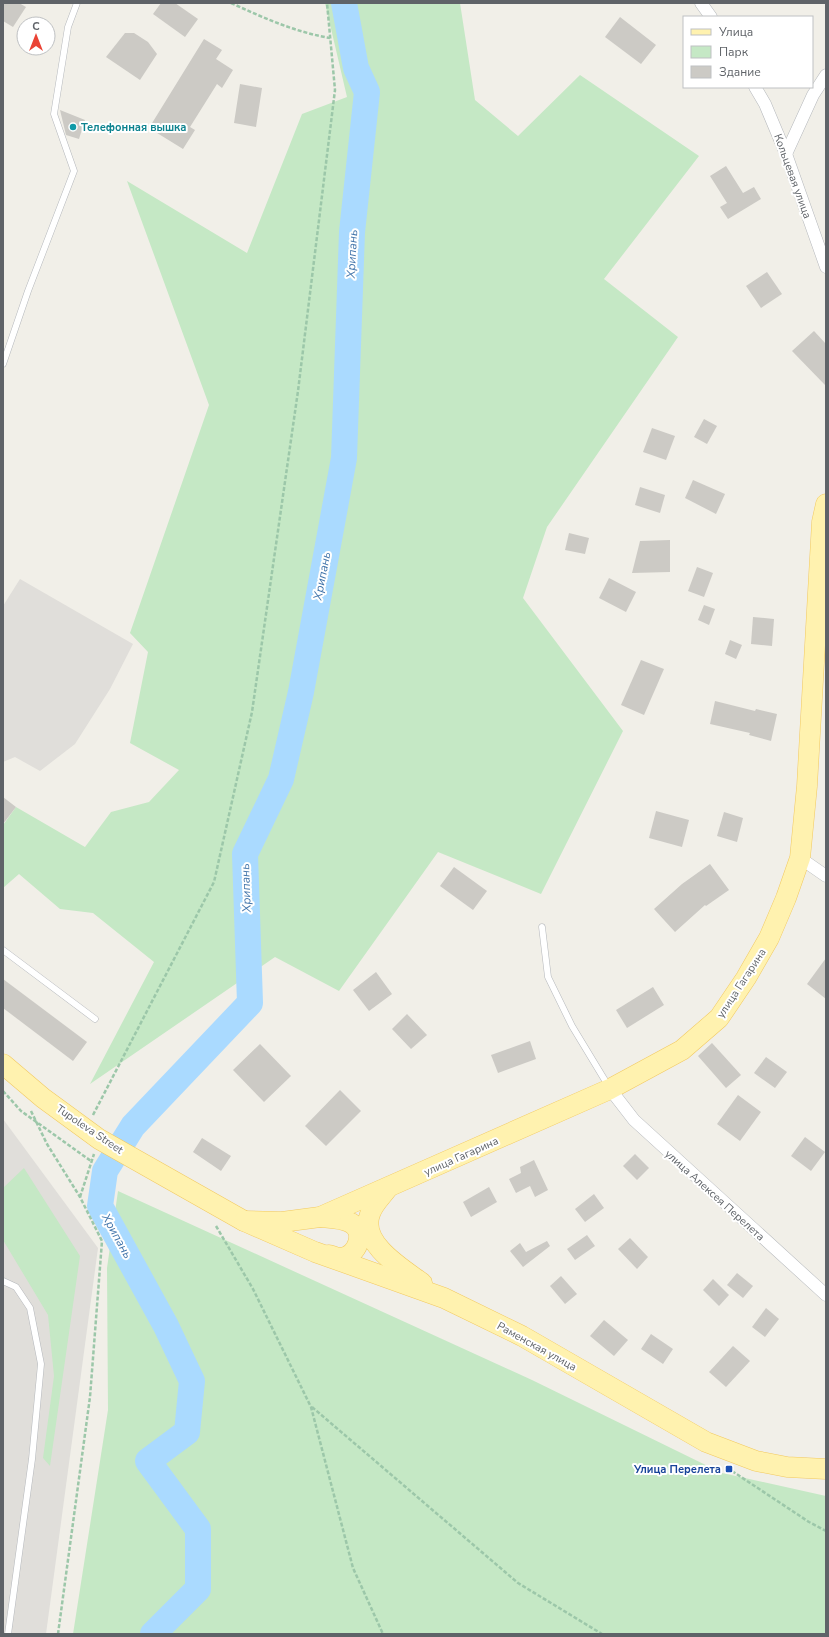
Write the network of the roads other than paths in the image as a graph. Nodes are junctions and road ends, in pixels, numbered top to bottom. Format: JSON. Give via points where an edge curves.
{"nodes":[{"id":1,"x":77,"y":3,"type":"edge"},
{"id":2,"x":702,"y":3,"type":"edge"},
{"id":3,"x":710,"y":16,"type":"edge"},
{"id":4,"x":826,"y":75,"type":"edge"},
{"id":5,"x":756,"y":88,"type":"edge"},
{"id":6,"x":786,"y":154,"type":"junction"},
{"id":7,"x":826,"y":267,"type":"edge"},
{"id":8,"x":3,"y":364,"type":"edge"},
{"id":9,"x":826,"y":504,"type":"edge"},
{"id":10,"x":800,"y":858,"type":"junction"},
{"id":11,"x":826,"y":876,"type":"edge"},
{"id":12,"x":542,"y":927,"type":"dead end"},
{"id":13,"x":3,"y":950,"type":"edge"},
{"id":14,"x":95,"y":1019,"type":"dead end"},
{"id":15,"x":3,"y":1064,"type":"edge"},
{"id":16,"x":610,"y":1089,"type":"junction"},
{"id":17,"x":389,"y":1187,"type":"junction"},
{"id":18,"x":320,"y":1217,"type":"junction"},
{"id":19,"x":244,"y":1221,"type":"junction"},
{"id":20,"x":315,"y":1252,"type":"junction"},
{"id":21,"x":3,"y":1281,"type":"edge"},
{"id":22,"x":826,"y":1295,"type":"edge"},
{"id":23,"x":444,"y":1298,"type":"junction"},
{"id":24,"x":826,"y":1469,"type":"edge"},
{"id":25,"x":8,"y":1634,"type":"edge"}],
"edges":[{"from":1,"to":8,"type":"lane","via":[[68,27],[54,114],[74,171]]},
{"from":2,"to":3,"type":"street"},
{"from":4,"to":6,"type":"street","via":[[813,94]]},
{"from":5,"to":6,"type":"street","name":"Кольцевая улица"},
{"from":6,"to":7,"type":"street","name":"Кольцевая улица"},
{"from":9,"to":10,"type":"main road","name":"улица Гагарина","via":[[822,522],[808,778]]},
{"from":10,"to":11,"type":"street"},
{"from":10,"to":16,"type":"main road","name":"улица Гагарина","via":[[769,938],[719,1018],[682,1050]]},
{"from":12,"to":16,"type":"lane","via":[[548,977],[572,1026]]},
{"from":13,"to":14,"type":"lane"},
{"from":15,"to":19,"type":"main road","name":"Tupoleva Street","via":[[43,1098],[93,1133]]},
{"from":16,"to":17,"type":"main road","name":"улица Гагарина"},
{"from":16,"to":22,"type":"street","name":"улица Алексея Перелета","via":[[634,1120]]},
{"from":17,"to":18,"type":"main road","name":"улица Гагарина"},
{"from":17,"to":23,"type":"main road","via":[[372,1207],[369,1215],[368,1223],[372,1238],[389,1259]]},
{"from":18,"to":19,"type":"main road","name":"улица Гагарина","via":[[282,1222]]},
{"from":18,"to":20,"type":"main road","via":[[352,1223],[359,1236],[358,1246],[350,1255],[340,1258]]},
{"from":19,"to":20,"type":"main road","name":"Раменская улица"},
{"from":20,"to":23,"type":"main road","name":"Раменская улица"},
{"from":21,"to":25,"type":"lane","via":[[16,1287],[30,1308],[41,1364],[32,1460]]},
{"from":23,"to":24,"type":"main road","name":"Раменская улица","via":[[522,1336],[706,1442],[756,1461],[787,1468]]}]}
